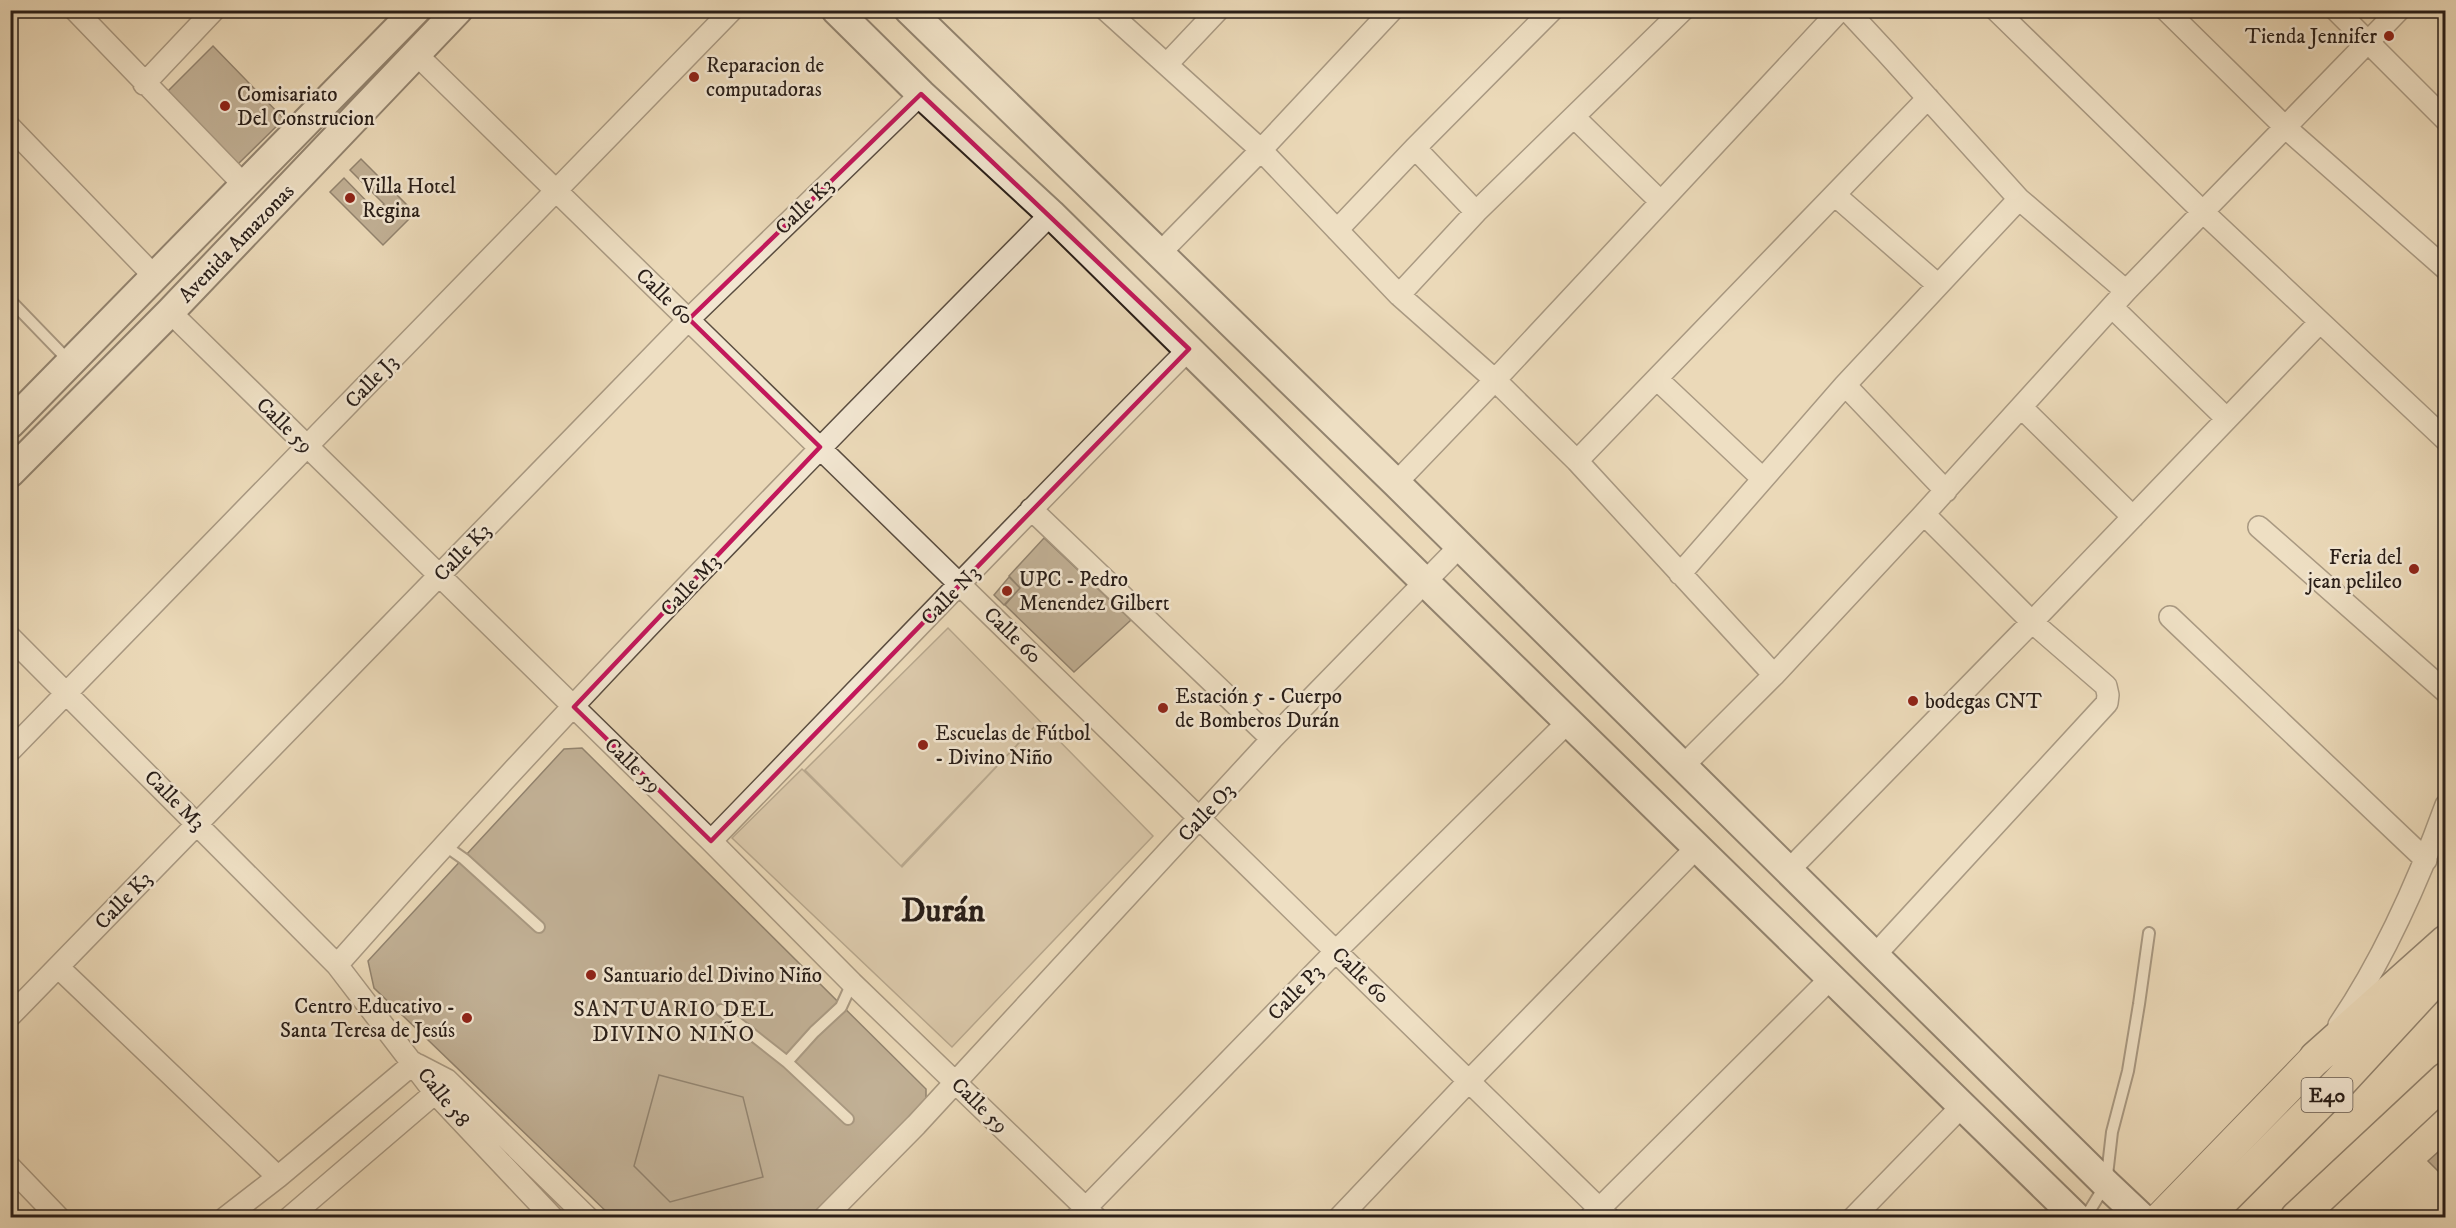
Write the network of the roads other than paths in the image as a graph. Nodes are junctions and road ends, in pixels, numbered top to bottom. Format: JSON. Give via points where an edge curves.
{"nodes":[{"id":1,"x":214,"y":10,"type":"edge"},
{"id":2,"x":458,"y":10,"type":"edge"},
{"id":3,"x":732,"y":10,"type":"edge"},
{"id":4,"x":836,"y":10,"type":"edge"},
{"id":5,"x":909,"y":10,"type":"edge"},
{"id":6,"x":1106,"y":10,"type":"edge"},
{"id":7,"x":1218,"y":10,"type":"edge"},
{"id":8,"x":1392,"y":10,"type":"edge"},
{"id":9,"x":1552,"y":10,"type":"edge"},
{"id":10,"x":1839,"y":10,"type":"edge"},
{"id":11,"x":1846,"y":10,"type":"edge"},
{"id":12,"x":1996,"y":10,"type":"edge"},
{"id":13,"x":2166,"y":10,"type":"edge"},
{"id":14,"x":2336,"y":10,"type":"edge"},
{"id":15,"x":2399,"y":10,"type":"edge"},
{"id":16,"x":79,"y":12,"type":"edge"},
{"id":17,"x":411,"y":12,"type":"edge"},
{"id":18,"x":1673,"y":14,"type":"edge"},
{"id":19,"x":2369,"y":41,"type":"junction"},
{"id":20,"x":416,"y":54,"type":"junction"},
{"id":21,"x":1167,"y":64,"type":"junction"},
{"id":22,"x":144,"y":84,"type":"junction"},
{"id":23,"x":921,"y":94,"type":"junction"},
{"id":24,"x":1928,"y":98,"type":"junction"},
{"id":25,"x":1574,"y":117,"type":"junction"},
{"id":26,"x":2445,"y":120,"type":"edge"},
{"id":27,"x":10,"y":127,"type":"edge"},
{"id":28,"x":2285,"y":127,"type":"junction"},
{"id":29,"x":1415,"y":148,"type":"junction"},
{"id":30,"x":1261,"y":150,"type":"junction"},
{"id":31,"x":244,"y":186,"type":"junction"},
{"id":32,"x":557,"y":190,"type":"junction"},
{"id":33,"x":1836,"y":196,"type":"junction"},
{"id":34,"x":2019,"y":199,"type":"junction"},
{"id":35,"x":1661,"y":202,"type":"junction"},
{"id":36,"x":1476,"y":212,"type":"junction"},
{"id":37,"x":2203,"y":212,"type":"junction"},
{"id":38,"x":1051,"y":214,"type":"junction"},
{"id":39,"x":1337,"y":230,"type":"junction"},
{"id":40,"x":1158,"y":254,"type":"junction"},
{"id":41,"x":2445,"y":269,"type":"edge"},
{"id":42,"x":155,"y":277,"type":"junction"},
{"id":43,"x":1938,"y":285,"type":"junction"},
{"id":44,"x":2126,"y":291,"type":"junction"},
{"id":45,"x":1399,"y":295,"type":"junction"},
{"id":46,"x":10,"y":300,"type":"edge"},
{"id":47,"x":2112,"y":307,"type":"junction"},
{"id":48,"x":170,"y":312,"type":"junction"},
{"id":49,"x":688,"y":319,"type":"junction"},
{"id":50,"x":2320,"y":322,"type":"junction"},
{"id":51,"x":1189,"y":349,"type":"junction"},
{"id":52,"x":71,"y":363,"type":"junction"},
{"id":53,"x":1495,"y":380,"type":"junction"},
{"id":54,"x":1658,"y":380,"type":"junction"},
{"id":55,"x":1845,"y":385,"type":"junction"},
{"id":56,"x":2021,"y":407,"type":"junction"},
{"id":57,"x":2227,"y":419,"type":"junction"},
{"id":58,"x":10,"y":424,"type":"edge"},
{"id":59,"x":2445,"y":440,"type":"edge"},
{"id":60,"x":307,"y":447,"type":"junction"},
{"id":61,"x":820,"y":447,"type":"junction"},
{"id":62,"x":1577,"y":461,"type":"junction"},
{"id":63,"x":10,"y":472,"type":"edge"},
{"id":64,"x":1763,"y":479,"type":"junction"},
{"id":65,"x":1396,"y":483,"type":"junction"},
{"id":66,"x":1946,"y":491,"type":"junction"},
{"id":67,"x":1031,"y":508,"type":"junction"},
{"id":68,"x":1924,"y":514,"type":"junction"},
{"id":69,"x":2133,"y":517,"type":"junction"},
{"id":70,"x":2259,"y":526,"type":"dead end"},
{"id":71,"x":1460,"y":546,"type":"junction"},
{"id":72,"x":1680,"y":574,"type":"junction"},
{"id":73,"x":439,"y":575,"type":"junction"},
{"id":74,"x":1426,"y":583,"type":"junction"},
{"id":75,"x":960,"y":584,"type":"junction"},
{"id":76,"x":2170,"y":617,"type":"dead end"},
{"id":77,"x":2032,"y":622,"type":"junction"},
{"id":78,"x":10,"y":637,"type":"edge"},
{"id":79,"x":1774,"y":675,"type":"junction"},
{"id":80,"x":68,"y":692,"type":"junction"},
{"id":81,"x":2445,"y":692,"type":"edge"},
{"id":82,"x":574,"y":707,"type":"junction"},
{"id":83,"x":1569,"y":721,"type":"junction"},
{"id":84,"x":1272,"y":740,"type":"junction"},
{"id":85,"x":10,"y":751,"type":"edge"},
{"id":86,"x":1683,"y":766,"type":"junction"},
{"id":87,"x":2445,"y":805,"type":"edge"},
{"id":88,"x":1200,"y":818,"type":"junction"},
{"id":89,"x":198,"y":823,"type":"junction"},
{"id":90,"x":711,"y":841,"type":"junction"},
{"id":91,"x":444,"y":845,"type":"junction"},
{"id":92,"x":1698,"y":846,"type":"junction"},
{"id":93,"x":2426,"y":860,"type":"junction"},
{"id":94,"x":1788,"y":871,"type":"junction"},
{"id":95,"x":539,"y":927,"type":"dead end"},
{"id":96,"x":2149,"y":933,"type":"dead end"},
{"id":97,"x":2445,"y":942,"type":"edge"},
{"id":98,"x":1336,"y":951,"type":"junction"},
{"id":99,"x":1875,"y":956,"type":"junction"},
{"id":100,"x":338,"y":965,"type":"junction"},
{"id":101,"x":58,"y":967,"type":"junction"},
{"id":102,"x":2445,"y":967,"type":"edge"},
{"id":103,"x":1831,"y":978,"type":"junction"},
{"id":104,"x":852,"y":983,"type":"junction"},
{"id":105,"x":721,"y":1010,"type":"dead end"},
{"id":106,"x":10,"y":1016,"type":"edge"},
{"id":107,"x":2316,"y":1058,"type":"junction"},
{"id":108,"x":787,"y":1062,"type":"junction"},
{"id":109,"x":414,"y":1063,"type":"junction"},
{"id":110,"x":2445,"y":1079,"type":"edge"},
{"id":111,"x":1469,"y":1081,"type":"junction"},
{"id":112,"x":957,"y":1082,"type":"junction"},
{"id":113,"x":441,"y":1086,"type":"junction"},
{"id":114,"x":1962,"y":1106,"type":"junction"},
{"id":115,"x":848,"y":1119,"type":"dead end"},
{"id":116,"x":10,"y":1167,"type":"edge"},
{"id":117,"x":278,"y":1177,"type":"junction"},
{"id":118,"x":2106,"y":1184,"type":"junction"},
{"id":119,"x":1086,"y":1214,"type":"edge"},
{"id":120,"x":1600,"y":1214,"type":"edge"},
{"id":121,"x":59,"y":1218,"type":"edge"},
{"id":122,"x":225,"y":1218,"type":"edge"},
{"id":123,"x":289,"y":1218,"type":"edge"},
{"id":124,"x":553,"y":1218,"type":"edge"},
{"id":125,"x":588,"y":1218,"type":"edge"},
{"id":126,"x":824,"y":1218,"type":"edge"},
{"id":127,"x":1339,"y":1218,"type":"edge"},
{"id":128,"x":1853,"y":1218,"type":"edge"},
{"id":129,"x":2077,"y":1218,"type":"edge"},
{"id":130,"x":2085,"y":1218,"type":"edge"},
{"id":131,"x":2142,"y":1218,"type":"edge"},
{"id":132,"x":2161,"y":1218,"type":"edge"},
{"id":133,"x":2204,"y":1218,"type":"edge"},
{"id":134,"x":2297,"y":1218,"type":"edge"}],
"edges":[{"from":1,"to":22,"type":"street"},
{"from":2,"to":20,"type":"street","name":"Avenida Amazonas"},
{"from":3,"to":32,"type":"street","name":"Calle J3"},
{"from":4,"to":23,"type":"street"},
{"from":5,"to":40,"type":"street"},
{"from":6,"to":21,"type":"street"},
{"from":7,"to":21,"type":"street"},
{"from":8,"to":30,"type":"street"},
{"from":9,"to":29,"type":"street"},
{"from":10,"to":35,"type":"street"},
{"from":11,"to":24,"type":"street"},
{"from":12,"to":37,"type":"street"},
{"from":13,"to":28,"type":"street"},
{"from":14,"to":19,"type":"street"},
{"from":15,"to":19,"type":"street"},
{"from":16,"to":22,"type":"street"},
{"from":17,"to":31,"type":"street","name":"Avenida Amazonas"},
{"from":18,"to":25,"type":"street"},
{"from":19,"to":26,"type":"street"},
{"from":19,"to":28,"type":"street"},
{"from":20,"to":32,"type":"street","name":"Calle 60"},
{"from":20,"to":48,"type":"street","name":"Avenida Amazonas"},
{"from":21,"to":30,"type":"street"},
{"from":22,"to":31,"type":"street"},
{"from":23,"to":38,"type":"street"},
{"from":23,"to":49,"type":"street","name":"Calle K3"},
{"from":24,"to":33,"type":"street"},
{"from":24,"to":34,"type":"street"},
{"from":25,"to":35,"type":"street"},
{"from":25,"to":36,"type":"street"},
{"from":27,"to":42,"type":"street"},
{"from":28,"to":37,"type":"street"},
{"from":28,"to":41,"type":"street"},
{"from":29,"to":36,"type":"street"},
{"from":29,"to":39,"type":"street"},
{"from":30,"to":39,"type":"street"},
{"from":30,"to":40,"type":"street"},
{"from":31,"to":42,"type":"street","name":"Avenida Amazonas"},
{"from":32,"to":49,"type":"street","name":"Calle 60"},
{"from":32,"to":60,"type":"street","name":"Calle J3"},
{"from":33,"to":43,"type":"street"},
{"from":33,"to":54,"type":"street"},
{"from":34,"to":43,"type":"street"},
{"from":34,"to":44,"type":"street"},
{"from":35,"to":53,"type":"street"},
{"from":36,"to":45,"type":"street"},
{"from":37,"to":44,"type":"street"},
{"from":37,"to":50,"type":"street"},
{"from":38,"to":51,"type":"street"},
{"from":38,"to":61,"type":"street","name":"Calle M3"},
{"from":39,"to":45,"type":"street"},
{"from":40,"to":65,"type":"street"},
{"from":42,"to":52,"type":"street","name":"Avenida Amazonas"},
{"from":43,"to":55,"type":"street"},
{"from":44,"to":47,"type":"street"},
{"from":45,"to":53,"type":"street"},
{"from":46,"to":52,"type":"lane"},
{"from":47,"to":56,"type":"street"},
{"from":47,"to":57,"type":"street"},
{"from":48,"to":60,"type":"street","name":"Calle 59"},
{"from":48,"to":63,"type":"street","name":"Avenida Amazonas"},
{"from":49,"to":61,"type":"street","name":"Calle 60"},
{"from":49,"to":73,"type":"street","name":"Calle K3"},
{"from":50,"to":57,"type":"street"},
{"from":50,"to":59,"type":"street"},
{"from":51,"to":67,"type":"street","name":"Calle N3"},
{"from":51,"to":74,"type":"street"},
{"from":52,"to":58,"type":"street","name":"Avenida Amazonas"},
{"from":53,"to":62,"type":"street"},
{"from":53,"to":65,"type":"street"},
{"from":54,"to":62,"type":"street"},
{"from":54,"to":64,"type":"street"},
{"from":55,"to":64,"type":"street"},
{"from":55,"to":66,"type":"street"},
{"from":56,"to":66,"type":"street"},
{"from":56,"to":69,"type":"street"},
{"from":57,"to":69,"type":"street"},
{"from":60,"to":73,"type":"street","name":"Calle 59"},
{"from":60,"to":80,"type":"street","name":"Calle J3"},
{"from":61,"to":75,"type":"street","name":"Calle 60"},
{"from":61,"to":82,"type":"street","name":"Calle M3"},
{"from":62,"to":72,"type":"street"},
{"from":64,"to":72,"type":"street"},
{"from":65,"to":71,"type":"street"},
{"from":66,"to":68,"type":"street"},
{"from":67,"to":75,"type":"street","name":"Calle N3"},
{"from":67,"to":84,"type":"street"},
{"from":68,"to":77,"type":"street"},
{"from":68,"to":79,"type":"street"},
{"from":69,"to":77,"type":"street"},
{"from":70,"to":81,"type":"street"},
{"from":71,"to":74,"type":"street","name":"Calle O3"},
{"from":71,"to":86,"type":"street"},
{"from":72,"to":79,"type":"street"},
{"from":73,"to":82,"type":"street","name":"Calle 59"},
{"from":73,"to":89,"type":"street","name":"Calle K3"},
{"from":74,"to":83,"type":"street"},
{"from":74,"to":84,"type":"street","name":"Calle O3"},
{"from":75,"to":88,"type":"street","name":"Calle 60"},
{"from":75,"to":90,"type":"street","name":"Calle N3"},
{"from":76,"to":93,"type":"street"},
{"from":77,"to":94,"type":"street"},
{"from":77,"to":99,"type":"street","via":[[2106,686],[2107,703]]},
{"from":78,"to":80,"type":"street","name":"Calle M3"},
{"from":79,"to":86,"type":"street"},
{"from":80,"to":85,"type":"street","name":"Calle J3"},
{"from":80,"to":89,"type":"street","name":"Calle M3"},
{"from":82,"to":90,"type":"street","name":"Calle 59"},
{"from":82,"to":91,"type":"street","name":"Calle M3"},
{"from":83,"to":92,"type":"street"},
{"from":83,"to":98,"type":"street","name":"Calle P3"},
{"from":84,"to":88,"type":"street","name":"Calle O3"},
{"from":86,"to":94,"type":"street"},
{"from":87,"to":93,"type":"street"},
{"from":88,"to":98,"type":"street","name":"Calle 60"},
{"from":88,"to":112,"type":"street","name":"Calle O3"},
{"from":89,"to":100,"type":"street","name":"Calle M3"},
{"from":89,"to":101,"type":"street","name":"Calle K3"},
{"from":90,"to":104,"type":"street","name":"Calle 59"},
{"from":91,"to":95,"type":"lane"},
{"from":91,"to":100,"type":"street","name":"Calle M3"},
{"from":92,"to":103,"type":"street"},
{"from":92,"to":111,"type":"street"},
{"from":93,"to":107,"type":"street","via":[[2358,996]]},
{"from":94,"to":99,"type":"street"},
{"from":96,"to":118,"type":"lane"},
{"from":97,"to":107,"type":"highway"},
{"from":98,"to":111,"type":"street","name":"Calle 60"},
{"from":98,"to":119,"type":"street","name":"Calle P3"},
{"from":99,"to":118,"type":"street"},
{"from":100,"to":109,"type":"street","name":"Calle M3"},
{"from":101,"to":106,"type":"street","name":"Calle K3"},
{"from":101,"to":117,"type":"street"},
{"from":102,"to":133,"type":"highway","number":"E40","via":[[2337,1085]]},
{"from":103,"to":114,"type":"street"},
{"from":103,"to":120,"type":"street"},
{"from":104,"to":108,"type":"lane","via":[[840,1007]]},
{"from":104,"to":112,"type":"street","name":"Calle 59"},
{"from":105,"to":108,"type":"lane"},
{"from":107,"to":132,"type":"main road"},
{"from":108,"to":115,"type":"lane"},
{"from":109,"to":113,"type":"street","name":"Calle 58"},
{"from":109,"to":117,"type":"street"},
{"from":110,"to":134,"type":"highway"},
{"from":111,"to":120,"type":"street","name":"Calle 60"},
{"from":111,"to":127,"type":"street"},
{"from":112,"to":119,"type":"street","name":"Calle 59"},
{"from":112,"to":126,"type":"street","name":"Calle O3"},
{"from":113,"to":123,"type":"street"},
{"from":113,"to":124,"type":"street","name":"Calle 58"},
{"from":113,"to":125,"type":"street","name":"Calle 58"},
{"from":114,"to":128,"type":"street"},
{"from":114,"to":129,"type":"street"},
{"from":116,"to":121,"type":"street"},
{"from":117,"to":122,"type":"street"},
{"from":118,"to":130,"type":"lane"},
{"from":118,"to":131,"type":"street"}]}
